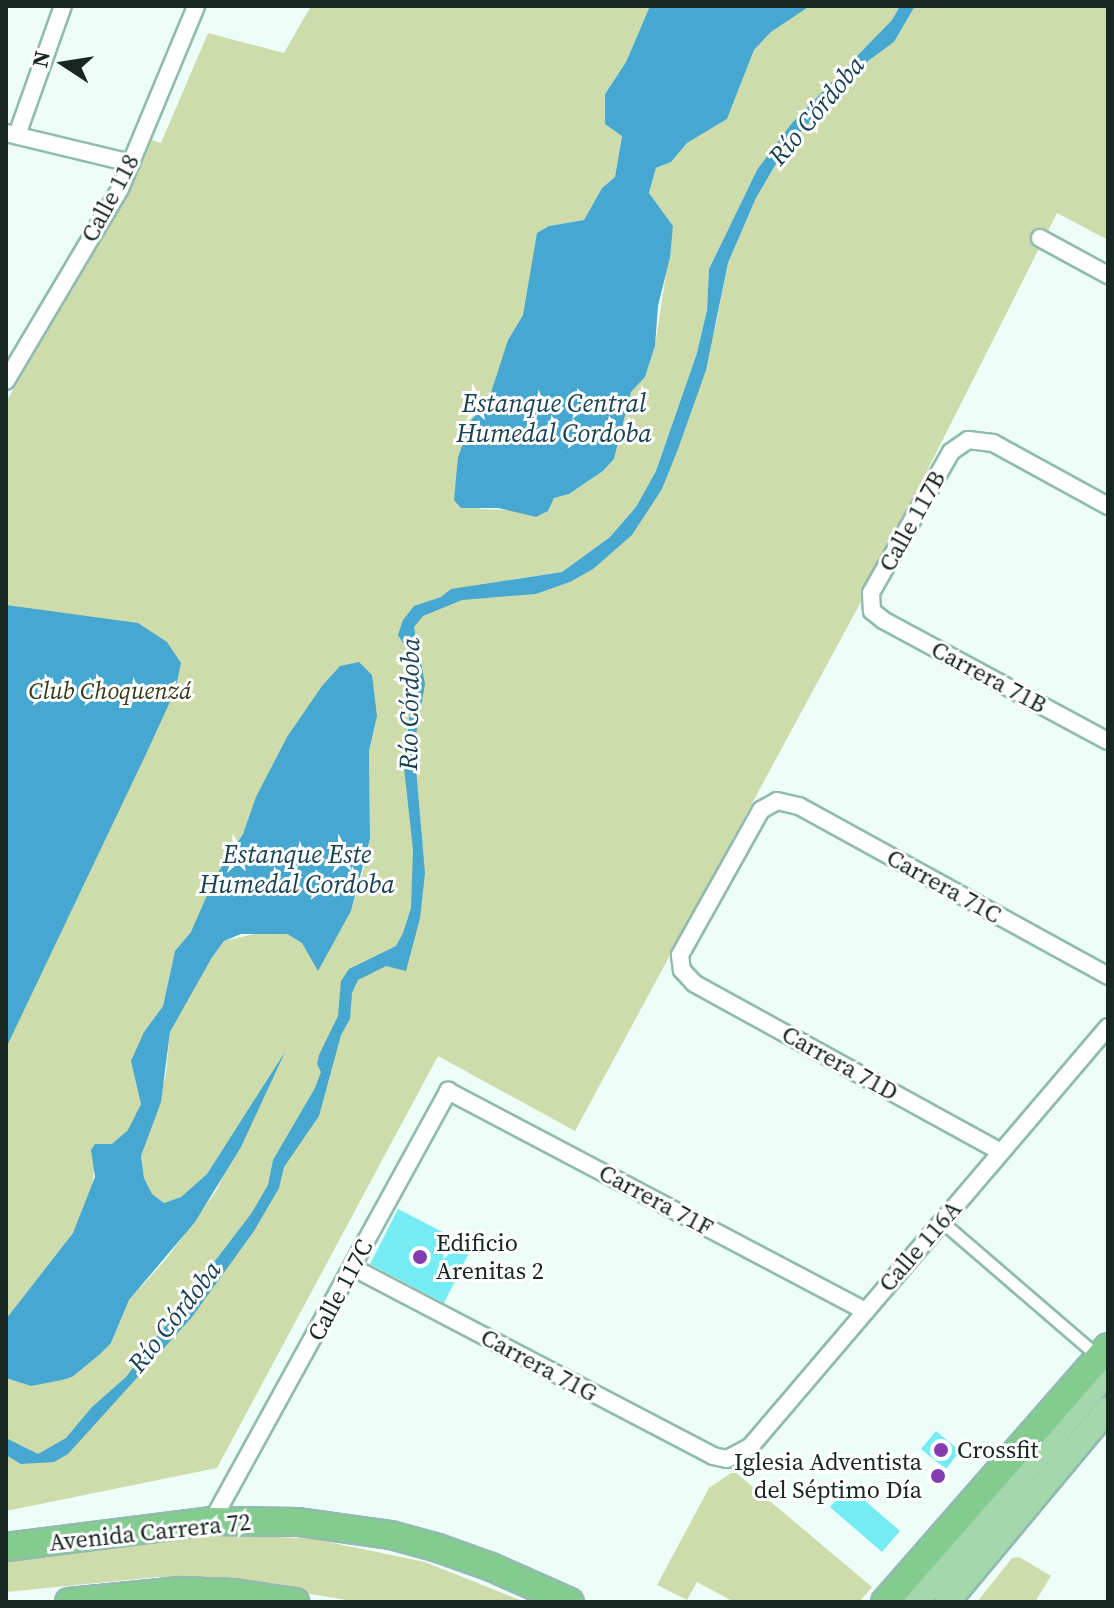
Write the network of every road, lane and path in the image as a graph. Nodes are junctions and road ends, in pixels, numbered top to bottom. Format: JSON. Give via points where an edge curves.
{"nodes":[{"id":1,"x":63,"y":6,"type":"edge"},
{"id":2,"x":196,"y":6,"type":"edge"},
{"id":3,"x":12,"y":134,"type":"edge"},
{"id":4,"x":131,"y":163,"type":"junction"},
{"id":5,"x":1040,"y":238,"type":"dead end"},
{"id":6,"x":1108,"y":275,"type":"edge"},
{"id":7,"x":6,"y":381,"type":"edge"},
{"id":8,"x":1108,"y":506,"type":"edge"},
{"id":9,"x":872,"y":611,"type":"joint"},
{"id":10,"x":1108,"y":741,"type":"edge"},
{"id":11,"x":777,"y":801,"type":"joint"},
{"id":12,"x":1108,"y":976,"type":"edge"},
{"id":13,"x":1108,"y":1027,"type":"edge"},
{"id":14,"x":448,"y":1091,"type":"joint"},
{"id":15,"x":1001,"y":1152,"type":"junction"},
{"id":16,"x":942,"y":1222,"type":"junction"},
{"id":17,"x":352,"y":1267,"type":"junction"},
{"id":18,"x":864,"y":1310,"type":"junction"},
{"id":19,"x":1105,"y":1358,"type":"edge"},
{"id":20,"x":1100,"y":1400,"type":"edge"},
{"id":21,"x":727,"y":1459,"type":"joint"},
{"id":22,"x":232,"y":1489,"type":"junction"},
{"id":23,"x":212,"y":1521,"type":"junction"},
{"id":24,"x":251,"y":1521,"type":"junction"},
{"id":25,"x":6,"y":1547,"type":"edge"},
{"id":26,"x":69,"y":1602,"type":"edge"},
{"id":27,"x":295,"y":1602,"type":"edge"},
{"id":28,"x":570,"y":1602,"type":"edge"},
{"id":29,"x":885,"y":1602,"type":"edge"},
{"id":30,"x":916,"y":1602,"type":"edge"},
{"id":31,"x":947,"y":1602,"type":"edge"}],
"edges":[{"from":1,"to":3,"type":"street"},
{"from":2,"to":4,"type":"street","name":"Calle 118"},
{"from":3,"to":4,"type":"street"},
{"from":4,"to":7,"type":"street","name":"Calle 118"},
{"from":5,"to":6,"type":"street"},
{"from":8,"to":9,"type":"street","name":"Calle 117B","via":[[993,443],[968,440],[951,452],[871,593]]},
{"from":9,"to":10,"type":"street","name":"Carrera 71B"},
{"from":11,"to":12,"type":"street","name":"Carrera 71C","via":[[799,806]]},
{"from":11,"to":15,"type":"street","name":"Carrera 71D","via":[[761,810],[680,955],[682,970],[694,983]]},
{"from":13,"to":15,"type":"street","name":"Calle 116A"},
{"from":14,"to":17,"type":"street","name":"Calle 117C"},
{"from":14,"to":18,"type":"street","name":"Carrera 71F"},
{"from":15,"to":16,"type":"street","name":"Calle 116A"},
{"from":16,"to":18,"type":"street","name":"Calle 116A"},
{"from":16,"to":19,"type":"street"},
{"from":17,"to":21,"type":"street","name":"Carrera 71G"},
{"from":17,"to":22,"type":"street","name":"Calle 117C"},
{"from":18,"to":21,"type":"street","name":"Calle 116A","via":[[750,1447]]},
{"from":19,"to":20,"type":"main road"},
{"from":19,"to":29,"type":"highway"},
{"from":20,"to":30,"type":"main road"},
{"from":20,"to":31,"type":"main road"},
{"from":22,"to":23,"type":"street","name":"Calle 117C"},
{"from":22,"to":24,"type":"street"},
{"from":23,"to":24,"type":"highway","name":"Avenida Carrera 72"},
{"from":23,"to":25,"type":"highway","name":"Avenida Carrera 72"},
{"from":24,"to":28,"type":"highway","name":"Avenida Carrera 72","via":[[391,1535],[491,1567]]},
{"from":26,"to":27,"type":"highway","via":[[180,1591]]}]}
